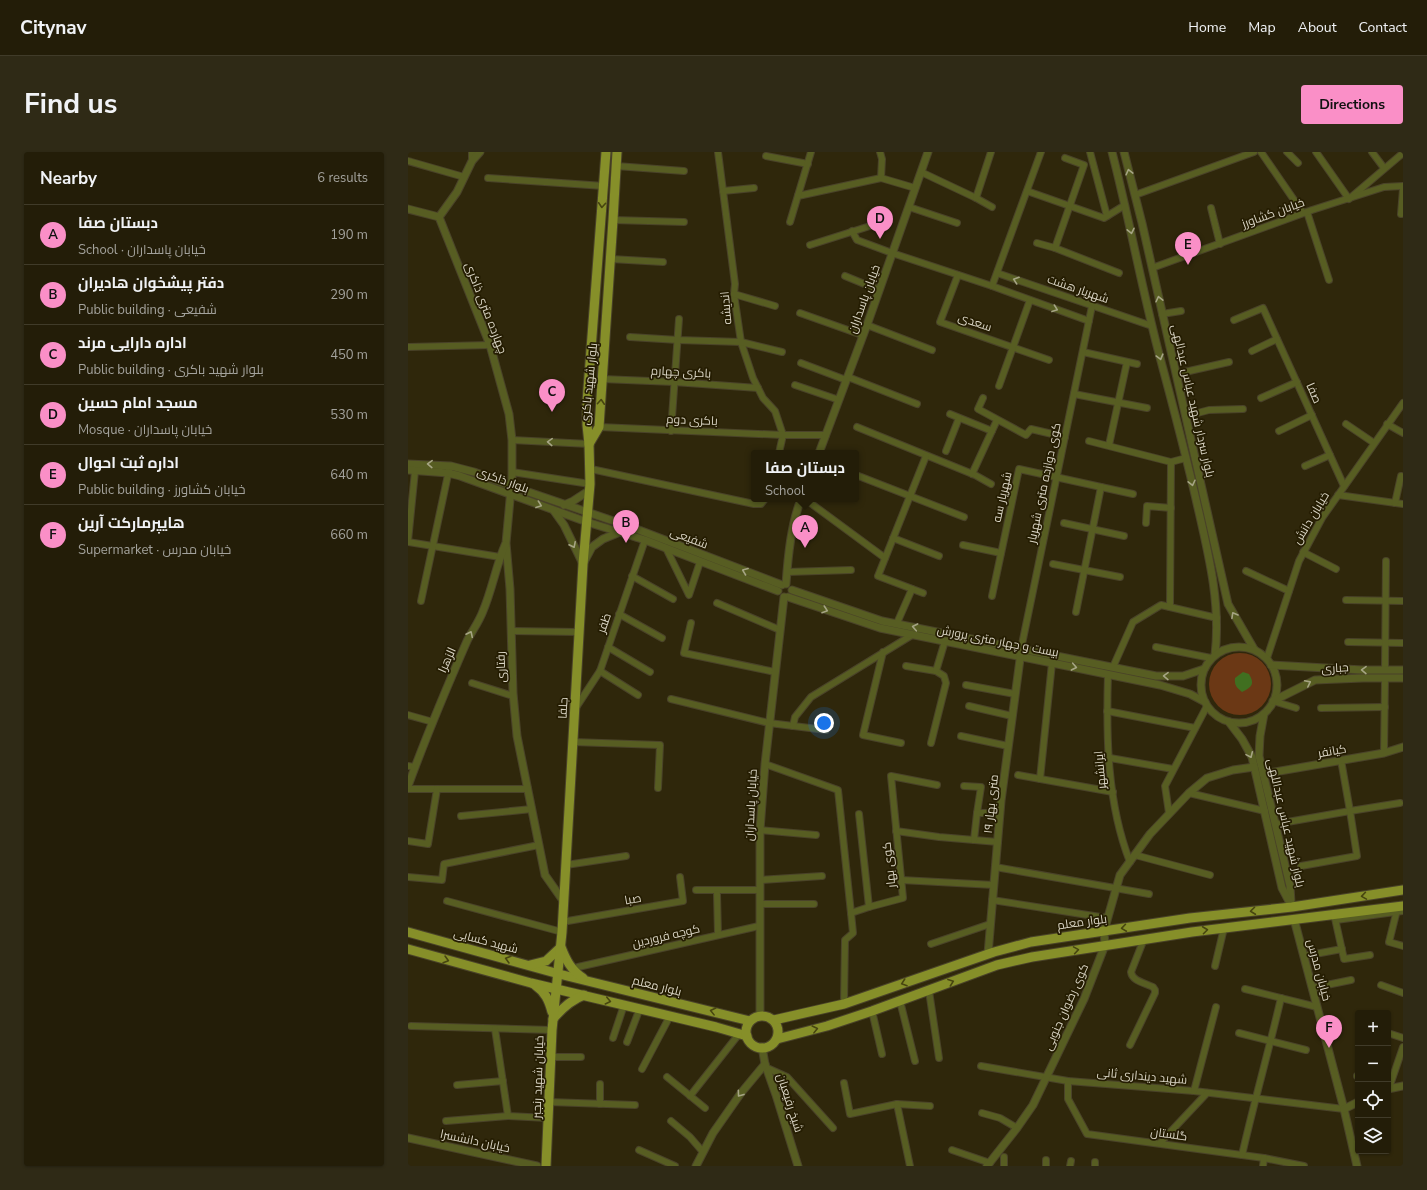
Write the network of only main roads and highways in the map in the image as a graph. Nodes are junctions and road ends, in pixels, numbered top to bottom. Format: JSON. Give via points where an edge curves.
{"nodes":[{"id":1,"x":606,"y":152,"type":"edge"},
{"id":2,"x":617,"y":152,"type":"edge"},
{"id":3,"x":589,"y":444,"type":"junction"},
{"id":4,"x":1403,"y":890,"type":"edge"},
{"id":5,"x":1292,"y":907,"type":"junction"},
{"id":6,"x":1400,"y":909,"type":"edge"},
{"id":7,"x":1294,"y":919,"type":"junction"},
{"id":8,"x":408,"y":932,"type":"edge"},
{"id":9,"x":560,"y":947,"type":"junction"},
{"id":10,"x":408,"y":949,"type":"edge"},
{"id":11,"x":486,"y":954,"type":"junction"},
{"id":12,"x":528,"y":965,"type":"junction"},
{"id":13,"x":480,"y":969,"type":"junction"},
{"id":14,"x":558,"y":974,"type":"junction"},
{"id":15,"x":587,"y":981,"type":"junction"},
{"id":16,"x":531,"y":983,"type":"junction"},
{"id":17,"x":557,"y":989,"type":"junction"},
{"id":18,"x":584,"y":995,"type":"junction"},
{"id":19,"x":553,"y":1019,"type":"junction"},
{"id":20,"x":774,"y":1020,"type":"junction"},
{"id":21,"x":750,"y":1021,"type":"junction"},
{"id":22,"x":743,"y":1035,"type":"junction"},
{"id":23,"x":777,"y":1039,"type":"junction"},
{"id":24,"x":546,"y":1166,"type":"edge"}],
"edges":[{"from":1,"to":3,"type":"main road","name":"بلوار شهید باکری","one_way":true,"via":[[587,402]]},
{"from":3,"to":2,"type":"main road","name":"بلوار شهید باکری","one_way":true,"via":[[599,427]]},
{"from":3,"to":9,"type":"main road","name":"جلفا","via":[[590,487]]},
{"from":4,"to":5,"type":"main road","name":"بلوار معلم","one_way":true},
{"from":5,"to":7,"type":"main road"},
{"from":5,"to":20,"type":"main road","name":"بلوار معلم","one_way":true,"via":[[1190,918],[1031,942],[988,954],[844,1004]]},
{"from":6,"to":7,"type":"main road"},
{"from":23,"to":7,"type":"main road","one_way":true,"via":[[872,1011],[997,965],[1105,945]]},
{"from":8,"to":11,"type":"main road","name":"شهید کسایی"},
{"from":9,"to":12,"type":"main road","via":[[546,961]]},
{"from":9,"to":14,"type":"main road","name":"جلفا"},
{"from":9,"to":15,"type":"main road","via":[[569,966]]},
{"from":10,"to":13,"type":"main road","one_way":true},
{"from":12,"to":11,"type":"main road","name":"شهید کسایی","one_way":true},
{"from":11,"to":13,"type":"main road","via":[[489,958],[488,964]]},
{"from":12,"to":14,"type":"main road","name":"شهید کسایی"},
{"from":13,"to":16,"type":"main road"},
{"from":14,"to":15,"type":"main road","name":"بلوار معلم"},
{"from":14,"to":17,"type":"main road","name":"خیابان شهید رنجبر"},
{"from":21,"to":15,"type":"main road","name":"بلوار معلم","one_way":true},
{"from":16,"to":17,"type":"main road"},
{"from":16,"to":19,"type":"main road","via":[[546,996]]},
{"from":17,"to":18,"type":"main road"},
{"from":17,"to":19,"type":"main road","name":"خیابان شهید رنجبر"},
{"from":18,"to":19,"type":"main road","via":[[564,1006]]},
{"from":18,"to":22,"type":"main road","one_way":true},
{"from":19,"to":24,"type":"main road","name":"خیابان شهید رنجبر"},
{"from":20,"to":21,"type":"main road","via":[[760,1016]]},
{"from":20,"to":23,"type":"main road","via":[[778,1028]]},
{"from":21,"to":22,"type":"main road"},
{"from":22,"to":23,"type":"main road","via":[[755,1046],[762,1047],[773,1044]]}]}
